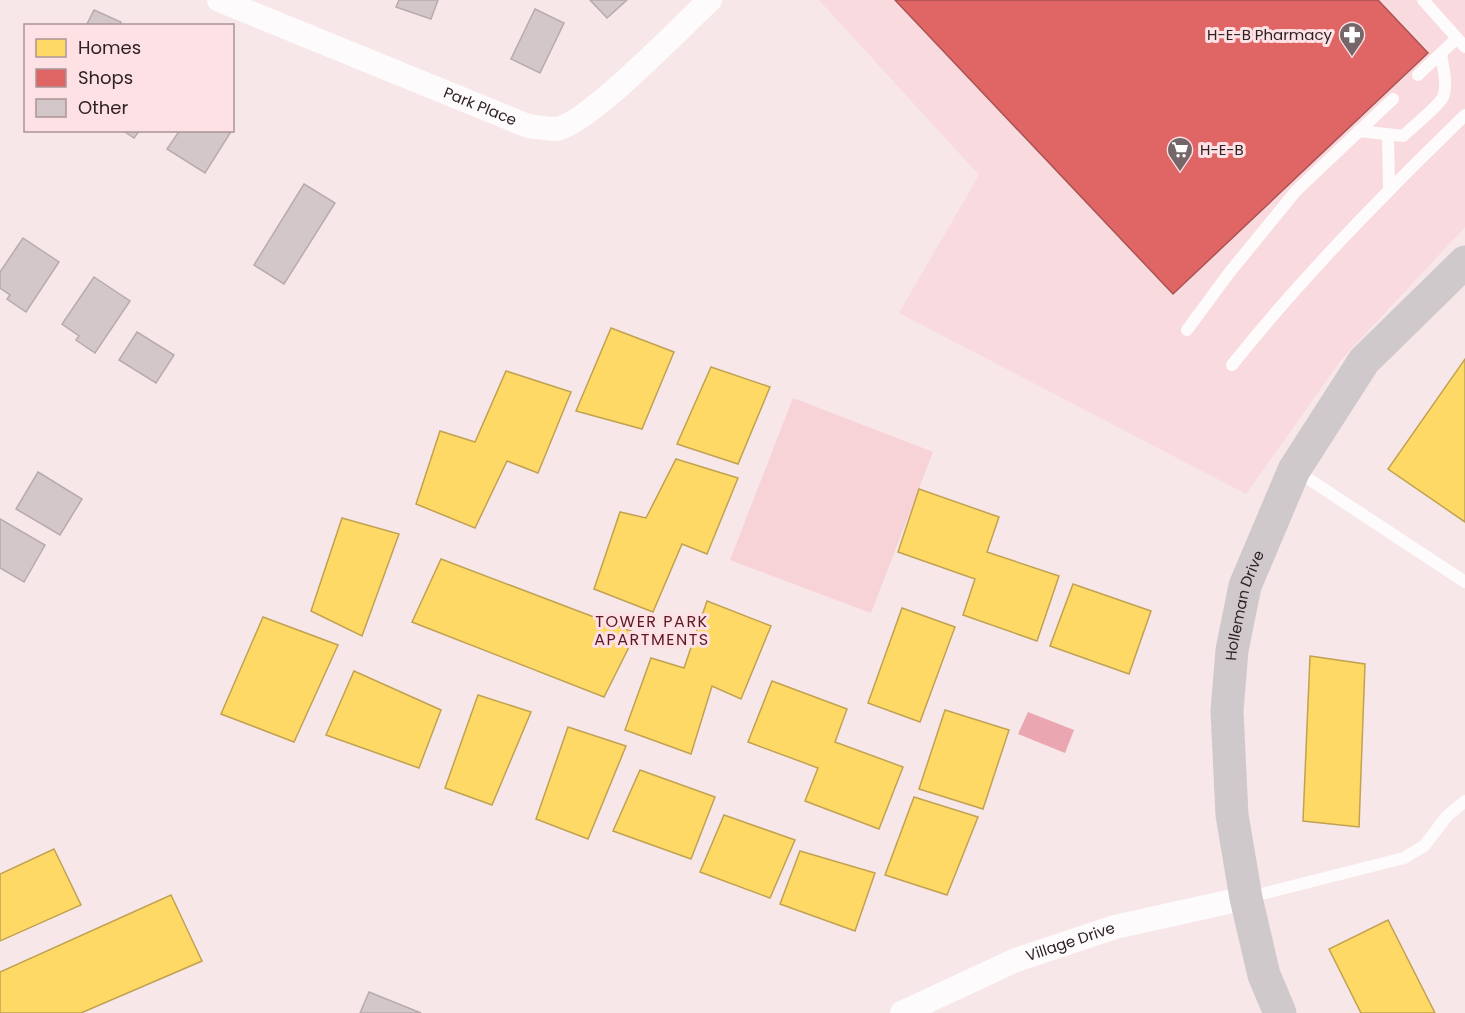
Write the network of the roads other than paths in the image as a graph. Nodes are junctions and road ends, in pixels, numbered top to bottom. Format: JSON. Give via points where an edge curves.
{"nodes":[{"id":1,"x":219,"y":0,"type":"edge"},
{"id":2,"x":710,"y":0,"type":"edge"},
{"id":3,"x":1423,"y":0,"type":"edge"},
{"id":4,"x":1461,"y":42,"type":"edge"},
{"id":5,"x":1441,"y":54,"type":"junction"},
{"id":6,"x":1418,"y":75,"type":"dead end"},
{"id":7,"x":1393,"y":99,"type":"dead end"},
{"id":8,"x":1465,"y":116,"type":"edge"},
{"id":9,"x":1359,"y":131,"type":"junction"},
{"id":10,"x":1388,"y":134,"type":"junction"},
{"id":11,"x":1389,"y":189,"type":"junction"},
{"id":12,"x":1465,"y":262,"type":"edge"},
{"id":13,"x":1187,"y":330,"type":"dead end"},
{"id":14,"x":1232,"y":365,"type":"dead end"},
{"id":15,"x":1294,"y":470,"type":"junction"},
{"id":16,"x":1465,"y":582,"type":"edge"},
{"id":17,"x":1465,"y":801,"type":"edge"},
{"id":18,"x":1246,"y":898,"type":"junction"},
{"id":19,"x":902,"y":1013,"type":"edge"},
{"id":20,"x":1281,"y":1013,"type":"edge"}],
"edges":[{"from":1,"to":2,"type":"street","name":"Park Place","via":[[528,126],[557,129],[584,116]]},
{"from":3,"to":4,"type":"lane"},
{"from":4,"to":5,"type":"lane"},
{"from":5,"to":6,"type":"lane"},
{"from":5,"to":10,"type":"lane","via":[[1443,97],[1402,136]]},
{"from":7,"to":9,"type":"lane"},
{"from":8,"to":11,"type":"lane"},
{"from":9,"to":10,"type":"lane"},
{"from":9,"to":13,"type":"lane","via":[[1296,191]]},
{"from":10,"to":11,"type":"lane"},
{"from":11,"to":14,"type":"lane","via":[[1275,310]]},
{"from":12,"to":15,"type":"street","name":"Holleman Drive","via":[[1364,361]]},
{"from":15,"to":16,"type":"lane"},
{"from":15,"to":18,"type":"street","name":"Holleman Drive","via":[[1245,586],[1232,650],[1227,711],[1232,815]]},
{"from":17,"to":18,"type":"lane","via":[[1424,846],[1404,858]]},
{"from":18,"to":19,"type":"street","name":"Village Drive","via":[[1115,927],[1027,956]]},
{"from":18,"to":20,"type":"street","name":"Holleman Drive","via":[[1264,975]]}]}
